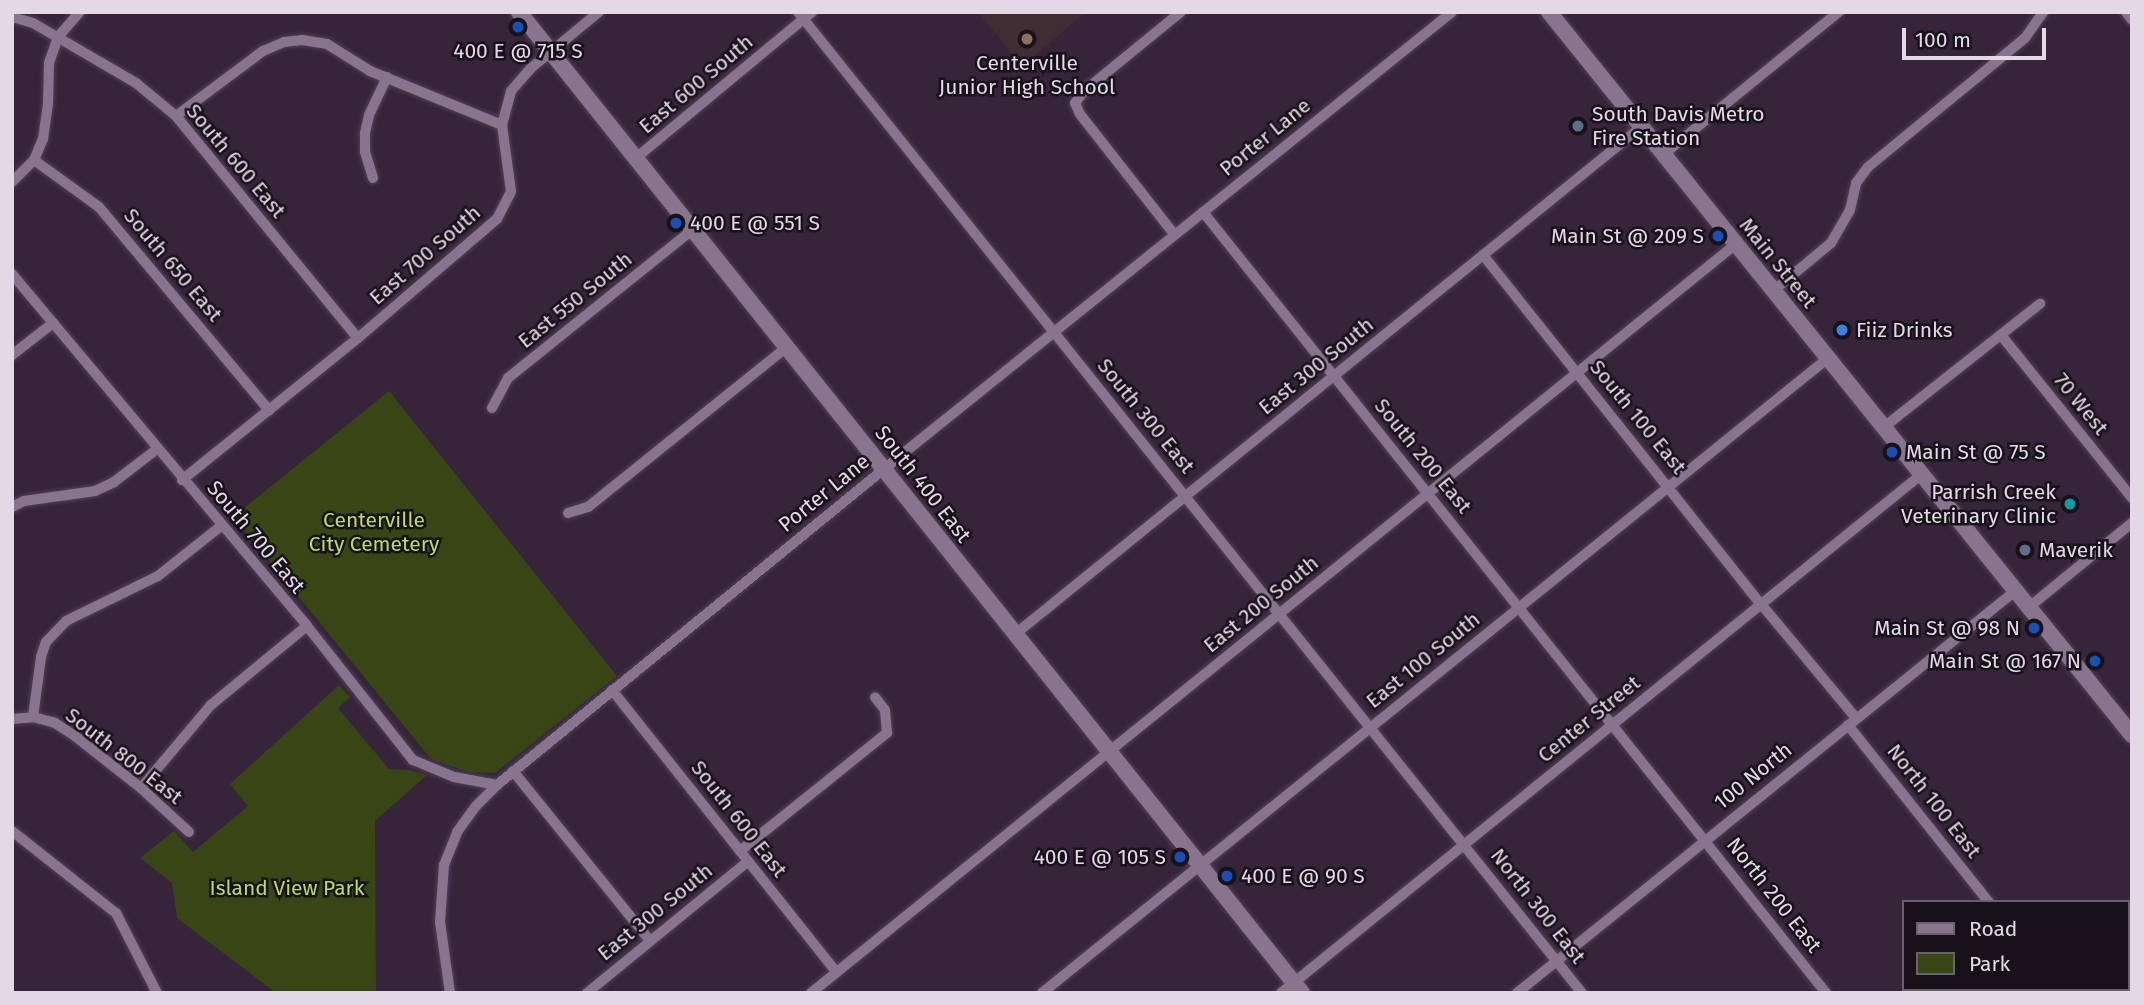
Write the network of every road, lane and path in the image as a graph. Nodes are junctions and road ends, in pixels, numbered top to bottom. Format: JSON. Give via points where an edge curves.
{"nodes":[{"id":1,"x":80,"y":12,"type":"edge"},
{"id":2,"x":519,"y":12,"type":"edge"},
{"id":3,"x":599,"y":12,"type":"edge"},
{"id":4,"x":1181,"y":12,"type":"edge"},
{"id":5,"x":1452,"y":12,"type":"edge"},
{"id":6,"x":1549,"y":12,"type":"edge"},
{"id":7,"x":1836,"y":14,"type":"edge"},
{"id":8,"x":2040,"y":14,"type":"edge"},
{"id":9,"x":804,"y":15,"type":"edge"},
{"id":10,"x":12,"y":17,"type":"edge"},
{"id":11,"x":58,"y":37,"type":"junction"},
{"id":12,"x":551,"y":52,"type":"junction"},
{"id":13,"x":387,"y":78,"type":"junction"},
{"id":14,"x":176,"y":116,"type":"junction"},
{"id":15,"x":502,"y":125,"type":"junction"},
{"id":16,"x":1641,"y":127,"type":"junction"},
{"id":17,"x":1664,"y":155,"type":"junction"},
{"id":18,"x":636,"y":158,"type":"junction"},
{"id":19,"x":34,"y":160,"type":"junction"},
{"id":20,"x":373,"y":178,"type":"dead end"},
{"id":21,"x":12,"y":183,"type":"edge"},
{"id":22,"x":1203,"y":212,"type":"junction"},
{"id":23,"x":693,"y":229,"type":"junction"},
{"id":24,"x":1174,"y":234,"type":"junction"},
{"id":25,"x":1736,"y":244,"type":"junction"},
{"id":26,"x":1483,"y":255,"type":"junction"},
{"id":27,"x":12,"y":274,"type":"edge"},
{"id":28,"x":1773,"y":290,"type":"junction"},
{"id":29,"x":2040,"y":304,"type":"dead end"},
{"id":30,"x":53,"y":323,"type":"junction"},
{"id":31,"x":1054,"y":331,"type":"junction"},
{"id":32,"x":2001,"y":335,"type":"junction"},
{"id":33,"x":358,"y":338,"type":"junction"},
{"id":34,"x":787,"y":347,"type":"junction"},
{"id":35,"x":12,"y":355,"type":"edge"},
{"id":36,"x":1828,"y":358,"type":"junction"},
{"id":37,"x":1578,"y":373,"type":"junction"},
{"id":38,"x":1334,"y":376,"type":"junction"},
{"id":39,"x":492,"y":408,"type":"dead end"},
{"id":40,"x":269,"y":410,"type":"junction"},
{"id":41,"x":1884,"y":427,"type":"junction"},
{"id":42,"x":157,"y":449,"type":"junction"},
{"id":43,"x":884,"y":468,"type":"junction"},
{"id":44,"x":1922,"y":474,"type":"junction"},
{"id":45,"x":182,"y":480,"type":"junction"},
{"id":46,"x":1670,"y":486,"type":"junction"},
{"id":47,"x":1428,"y":493,"type":"junction"},
{"id":48,"x":1186,"y":496,"type":"junction"},
{"id":49,"x":2132,"y":498,"type":"edge"},
{"id":50,"x":12,"y":507,"type":"edge"},
{"id":51,"x":568,"y":513,"type":"dead end"},
{"id":52,"x":2132,"y":523,"type":"edge"},
{"id":53,"x":221,"y":526,"type":"junction"},
{"id":54,"x":2015,"y":591,"type":"junction"},
{"id":55,"x":1761,"y":604,"type":"junction"},
{"id":56,"x":1520,"y":607,"type":"junction"},
{"id":57,"x":2028,"y":608,"type":"junction"},
{"id":58,"x":1280,"y":614,"type":"junction"},
{"id":59,"x":307,"y":626,"type":"junction"},
{"id":60,"x":1014,"y":635,"type":"junction"},
{"id":61,"x":612,"y":690,"type":"junction"},
{"id":62,"x":875,"y":697,"type":"dead end"},
{"id":63,"x":33,"y":717,"type":"junction"},
{"id":64,"x":12,"y":719,"type":"edge"},
{"id":65,"x":1852,"y":721,"type":"junction"},
{"id":66,"x":1613,"y":724,"type":"junction"},
{"id":67,"x":1370,"y":727,"type":"junction"},
{"id":68,"x":2132,"y":735,"type":"edge"},
{"id":69,"x":1108,"y":752,"type":"junction"},
{"id":70,"x":513,"y":771,"type":"junction"},
{"id":71,"x":497,"y":785,"type":"junction"},
{"id":72,"x":141,"y":788,"type":"junction"},
{"id":73,"x":12,"y":831,"type":"edge"},
{"id":74,"x":189,"y":832,"type":"dead end"},
{"id":75,"x":1706,"y":839,"type":"junction"},
{"id":76,"x":1465,"y":844,"type":"junction"},
{"id":77,"x":740,"y":851,"type":"junction"},
{"id":78,"x":748,"y":861,"type":"junction"},
{"id":79,"x":1199,"y":866,"type":"junction"},
{"id":80,"x":1987,"y":900,"type":"edge"},
{"id":81,"x":650,"y":941,"type":"junction"},
{"id":82,"x":1557,"y":961,"type":"junction"},
{"id":83,"x":836,"y":972,"type":"junction"},
{"id":84,"x":1292,"y":989,"type":"edge"},
{"id":85,"x":157,"y":993,"type":"edge"},
{"id":86,"x":450,"y":993,"type":"edge"},
{"id":87,"x":587,"y":993,"type":"edge"},
{"id":88,"x":811,"y":993,"type":"edge"},
{"id":89,"x":1042,"y":993,"type":"edge"},
{"id":90,"x":1517,"y":993,"type":"edge"},
{"id":91,"x":1582,"y":993,"type":"edge"},
{"id":92,"x":1826,"y":993,"type":"edge"}],
"edges":[{"from":1,"to":11,"type":"street"},
{"from":2,"to":12,"type":"street","name":"South 400 East"},
{"from":3,"to":12,"type":"street","name":"East 700 South"},
{"from":4,"to":24,"type":"street","via":[[1075,103]]},
{"from":5,"to":22,"type":"street","name":"Porter Lane"},
{"from":6,"to":16,"type":"street","name":"Main Street"},
{"from":7,"to":17,"type":"street"},
{"from":8,"to":28,"type":"street","via":[[2025,38],[1868,167],[1856,183],[1850,211],[1831,243]]},
{"from":9,"to":18,"type":"street","name":"East 600 South"},
{"from":9,"to":31,"type":"street","name":"South 300 East"},
{"from":10,"to":11,"type":"street","name":"South 600 East"},
{"from":11,"to":14,"type":"street","name":"South 600 East","via":[[136,83]]},
{"from":11,"to":19,"type":"street","via":[[49,64],[43,139]]},
{"from":12,"to":15,"type":"street","name":"East 700 South","via":[[511,91]]},
{"from":12,"to":18,"type":"street","name":"South 400 East"},
{"from":13,"to":14,"type":"street","via":[[327,44],[284,42],[263,51]]},
{"from":13,"to":15,"type":"street"},
{"from":13,"to":20,"type":"street","via":[[365,133]]},
{"from":14,"to":33,"type":"street","name":"South 600 East"},
{"from":15,"to":33,"type":"street","name":"East 700 South","via":[[512,191],[497,219]]},
{"from":16,"to":17,"type":"street","name":"Main Street"},
{"from":16,"to":26,"type":"street","name":"East 300 South"},
{"from":17,"to":25,"type":"street","name":"Main Street"},
{"from":18,"to":23,"type":"street","name":"South 400 East"},
{"from":19,"to":21,"type":"street"},
{"from":19,"to":40,"type":"street","name":"South 650 East","via":[[99,207]]},
{"from":22,"to":24,"type":"street","name":"Porter Lane"},
{"from":22,"to":38,"type":"street","name":"South 200 East"},
{"from":23,"to":34,"type":"street","name":"South 400 East"},
{"from":23,"to":39,"type":"street","name":"East 550 South","via":[[508,378]]},
{"from":24,"to":31,"type":"street","name":"Porter Lane"},
{"from":25,"to":28,"type":"street","name":"Main Street"},
{"from":25,"to":37,"type":"street","name":"East 200 South"},
{"from":26,"to":37,"type":"street","name":"South 100 East"},
{"from":26,"to":38,"type":"street","name":"East 300 South"},
{"from":27,"to":30,"type":"street","name":"South 700 East"},
{"from":28,"to":36,"type":"street","name":"Main Street"},
{"from":29,"to":32,"type":"street"},
{"from":30,"to":35,"type":"street"},
{"from":30,"to":42,"type":"street","name":"South 700 East"},
{"from":31,"to":43,"type":"street","name":"Porter Lane"},
{"from":31,"to":48,"type":"street","name":"South 300 East"},
{"from":32,"to":41,"type":"street"},
{"from":32,"to":49,"type":"street","name":"70 West"},
{"from":33,"to":40,"type":"street","name":"East 700 South"},
{"from":34,"to":43,"type":"street","name":"South 400 East"},
{"from":34,"to":51,"type":"street","via":[[588,507]]},
{"from":36,"to":41,"type":"street","name":"Main Street"},
{"from":36,"to":46,"type":"street","name":"East 100 South"},
{"from":37,"to":46,"type":"street","name":"South 100 East"},
{"from":37,"to":47,"type":"street","name":"East 200 South"},
{"from":38,"to":47,"type":"street","name":"South 200 East"},
{"from":38,"to":48,"type":"street","name":"East 300 South"},
{"from":40,"to":45,"type":"street","name":"East 700 South"},
{"from":41,"to":44,"type":"street","name":"Main Street"},
{"from":42,"to":45,"type":"street","name":"South 700 East"},
{"from":42,"to":50,"type":"street","via":[[95,491],[24,501]]},
{"from":43,"to":60,"type":"street","name":"South 400 East"},
{"from":43,"to":61,"type":"street","name":"Porter Lane"},
{"from":44,"to":54,"type":"street","name":"Main Street"},
{"from":44,"to":55,"type":"street","name":"Center Street"},
{"from":45,"to":53,"type":"street","name":"South 700 East"},
{"from":46,"to":55,"type":"street","name":"South 100 East"},
{"from":46,"to":56,"type":"street","name":"East 100 South"},
{"from":47,"to":56,"type":"street","name":"South 200 East"},
{"from":47,"to":58,"type":"street","name":"East 200 South"},
{"from":48,"to":58,"type":"street","name":"South 300 East"},
{"from":48,"to":60,"type":"street","name":"East 300 South"},
{"from":52,"to":57,"type":"street"},
{"from":53,"to":59,"type":"street","name":"South 700 East"},
{"from":53,"to":63,"type":"street","via":[[158,576],[83,611],[55,631],[41,657]]},
{"from":54,"to":57,"type":"street","name":"Main Street"},
{"from":54,"to":65,"type":"street","name":"100 North"},
{"from":55,"to":65,"type":"street","name":"North 100 East"},
{"from":55,"to":66,"type":"street","name":"Center Street"},
{"from":56,"to":66,"type":"street","name":"South 200 East"},
{"from":56,"to":67,"type":"street","name":"East 100 South"},
{"from":57,"to":68,"type":"street","name":"Main Street"},
{"from":58,"to":67,"type":"street","name":"South 300 East"},
{"from":58,"to":69,"type":"street","name":"East 200 South"},
{"from":59,"to":71,"type":"street","name":"South 700 East","via":[[413,760],[454,777]]},
{"from":59,"to":72,"type":"street","via":[[211,705]]},
{"from":60,"to":69,"type":"street","name":"South 400 East"},
{"from":61,"to":70,"type":"street","name":"Porter Lane"},
{"from":61,"to":77,"type":"street","name":"South 600 East"},
{"from":62,"to":77,"type":"street","via":[[886,710],[887,733]]},
{"from":63,"to":64,"type":"street"},
{"from":63,"to":72,"type":"street","name":"South 800 East","via":[[65,729]]},
{"from":65,"to":75,"type":"street","name":"100 North"},
{"from":65,"to":80,"type":"street","name":"North 100 East"},
{"from":66,"to":75,"type":"street","name":"North 200 East"},
{"from":66,"to":76,"type":"street","name":"Center Street"},
{"from":67,"to":76,"type":"street","name":"South 300 East"},
{"from":67,"to":79,"type":"street","name":"East 100 South"},
{"from":69,"to":79,"type":"street","name":"South 400 East"},
{"from":69,"to":83,"type":"street","name":"East 200 South"},
{"from":70,"to":71,"type":"street","name":"Porter Lane"},
{"from":70,"to":81,"type":"street"},
{"from":71,"to":86,"type":"street","name":"Porter Lane","via":[[457,832],[444,865],[439,897]]},
{"from":72,"to":74,"type":"street","name":"South 800 East"},
{"from":73,"to":85,"type":"street","via":[[116,914]]},
{"from":75,"to":82,"type":"street","name":"100 North"},
{"from":75,"to":92,"type":"street","name":"North 200 East"},
{"from":76,"to":82,"type":"street","name":"North 300 East"},
{"from":76,"to":84,"type":"street","name":"Center Street"},
{"from":77,"to":78,"type":"street","name":"South 600 East"},
{"from":78,"to":81,"type":"street","name":"East 300 South"},
{"from":78,"to":83,"type":"street","name":"South 600 East"},
{"from":79,"to":84,"type":"street","name":"South 400 East"},
{"from":79,"to":89,"type":"street","name":"East 100 South"},
{"from":81,"to":87,"type":"street","name":"East 300 South"},
{"from":82,"to":90,"type":"street","name":"100 North"},
{"from":82,"to":91,"type":"street","name":"North 300 East"},
{"from":83,"to":88,"type":"street","name":"East 200 South"}]}
